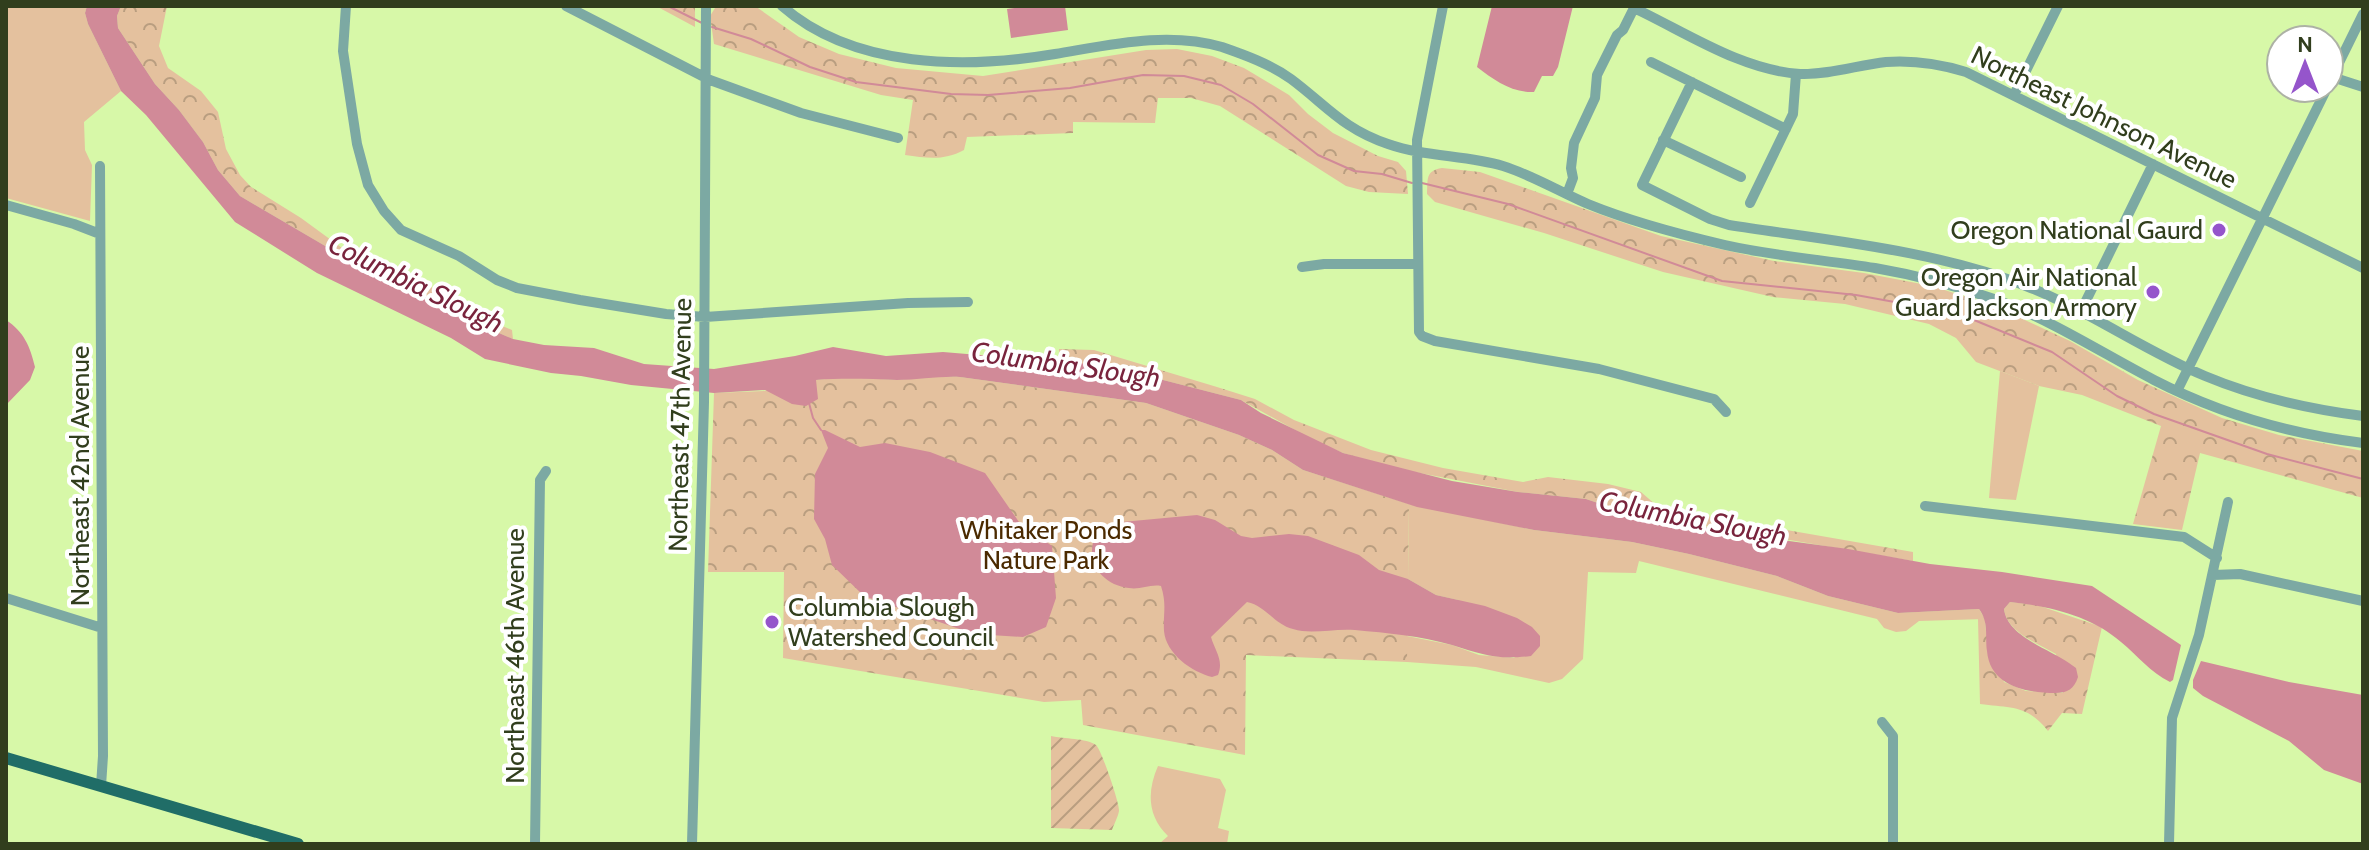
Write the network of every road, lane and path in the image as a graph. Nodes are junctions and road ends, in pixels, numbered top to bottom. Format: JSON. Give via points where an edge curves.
{"nodes":[{"id":1,"x":346,"y":6,"type":"edge"},
{"id":2,"x":566,"y":6,"type":"edge"},
{"id":3,"x":782,"y":6,"type":"edge"},
{"id":4,"x":1443,"y":6,"type":"edge"},
{"id":5,"x":2058,"y":6,"type":"edge"},
{"id":6,"x":1635,"y":7,"type":"edge"},
{"id":7,"x":705,"y":11,"type":"edge"},
{"id":8,"x":2363,"y":14,"type":"edge"},
{"id":9,"x":2345,"y":51,"type":"edge"},
{"id":10,"x":1651,"y":62,"type":"dead end"},
{"id":11,"x":1796,"y":74,"type":"junction"},
{"id":12,"x":705,"y":78,"type":"junction"},
{"id":13,"x":1692,"y":82,"type":"junction"},
{"id":14,"x":2014,"y":95,"type":"junction"},
{"id":15,"x":2319,"y":104,"type":"edge"},
{"id":16,"x":1786,"y":129,"type":"junction"},
{"id":17,"x":898,"y":138,"type":"dead end"},
{"id":18,"x":1663,"y":140,"type":"junction"},
{"id":19,"x":1417,"y":151,"type":"junction"},
{"id":20,"x":2153,"y":164,"type":"junction"},
{"id":21,"x":100,"y":166,"type":"dead end"},
{"id":22,"x":1741,"y":177,"type":"dead end"},
{"id":23,"x":1567,"y":194,"type":"junction"},
{"id":24,"x":1750,"y":203,"type":"dead end"},
{"id":25,"x":6,"y":205,"type":"edge"},
{"id":26,"x":2262,"y":218,"type":"junction"},
{"id":27,"x":100,"y":234,"type":"junction"},
{"id":28,"x":1417,"y":264,"type":"junction"},
{"id":29,"x":1302,"y":267,"type":"dead end"},
{"id":30,"x":2363,"y":268,"type":"edge"},
{"id":31,"x":968,"y":302,"type":"dead end"},
{"id":32,"x":2081,"y":311,"type":"junction"},
{"id":33,"x":705,"y":317,"type":"junction"},
{"id":34,"x":2188,"y":368,"type":"junction"},
{"id":35,"x":2177,"y":391,"type":"junction"},
{"id":36,"x":1726,"y":412,"type":"dead end"},
{"id":37,"x":2363,"y":416,"type":"edge"},
{"id":38,"x":2363,"y":443,"type":"edge"},
{"id":39,"x":546,"y":471,"type":"dead end"},
{"id":40,"x":2228,"y":502,"type":"dead end"},
{"id":41,"x":1925,"y":506,"type":"dead end"},
{"id":42,"x":2217,"y":558,"type":"junction"},
{"id":43,"x":2213,"y":575,"type":"junction"},
{"id":44,"x":6,"y":598,"type":"edge"},
{"id":45,"x":2363,"y":601,"type":"edge"},
{"id":46,"x":102,"y":628,"type":"junction"},
{"id":47,"x":1882,"y":722,"type":"dead end"},
{"id":48,"x":6,"y":758,"type":"edge"},
{"id":49,"x":101,"y":786,"type":"junction"},
{"id":50,"x":298,"y":844,"type":"edge"},
{"id":51,"x":535,"y":844,"type":"edge"},
{"id":52,"x":692,"y":844,"type":"edge"},
{"id":53,"x":1893,"y":844,"type":"edge"},
{"id":54,"x":2169,"y":844,"type":"edge"}],
"edges":[{"from":1,"to":33,"type":"street","via":[[343,51],[357,144],[368,185],[401,230],[517,288]]},
{"from":2,"to":12,"type":"street"},
{"from":3,"to":19,"type":"street","via":[[842,42],[922,59],[1013,59],[1151,40],[1214,45],[1279,71],[1359,132]]},
{"from":4,"to":19,"type":"street"},
{"from":5,"to":14,"type":"street"},
{"from":6,"to":11,"type":"street","name":"Northeast Johnson Avenue","via":[[1737,58]]},
{"from":6,"to":23,"type":"street","via":[[1597,75],[1595,98],[1574,143]]},
{"from":7,"to":12,"type":"street","name":"Northeast 47th Avenue"},
{"from":8,"to":9,"type":"street"},
{"from":10,"to":13,"type":"street"},
{"from":11,"to":14,"type":"street","name":"Northeast Johnson Avenue","via":[[1925,62],[1966,72]]},
{"from":11,"to":16,"type":"street"},
{"from":12,"to":17,"type":"street","via":[[801,113]]},
{"from":12,"to":33,"type":"street","name":"Northeast 47th Avenue"},
{"from":13,"to":16,"type":"street"},
{"from":13,"to":18,"type":"street"},
{"from":14,"to":20,"type":"street","name":"Northeast Johnson Avenue"},
{"from":15,"to":26,"type":"street"},
{"from":16,"to":24,"type":"street"},
{"from":18,"to":22,"type":"street"},
{"from":18,"to":32,"type":"street","via":[[1642,185],[1710,219],[1931,259],[2002,277]]},
{"from":19,"to":23,"type":"street","via":[[1500,165]]},
{"from":19,"to":28,"type":"street"},
{"from":20,"to":26,"type":"street","name":"Northeast Johnson Avenue"},
{"from":20,"to":32,"type":"street"},
{"from":21,"to":27,"type":"street","name":"Northeast 42nd Avenue"},
{"from":23,"to":35,"type":"street","via":[[1635,222],[1723,245],[1890,271],[1973,292],[2053,324]]},
{"from":25,"to":27,"type":"street"},
{"from":26,"to":30,"type":"street","name":"Northeast Johnson Avenue"},
{"from":26,"to":34,"type":"street"},
{"from":27,"to":46,"type":"street","name":"Northeast 42nd Avenue"},
{"from":28,"to":29,"type":"street"},
{"from":28,"to":36,"type":"street","via":[[1422,336],[1599,369],[1714,399]]},
{"from":31,"to":33,"type":"street"},
{"from":32,"to":34,"type":"street"},
{"from":33,"to":52,"type":"street","name":"Northeast 47th Avenue"},
{"from":34,"to":35,"type":"street"},
{"from":34,"to":37,"type":"street","via":[[2284,403]]},
{"from":35,"to":38,"type":"street","via":[[2258,423]]},
{"from":39,"to":51,"type":"street","name":"Northeast 46th Avenue","via":[[540,480],[537,544]]},
{"from":40,"to":42,"type":"street"},
{"from":41,"to":42,"type":"street","via":[[2184,537]]},
{"from":42,"to":43,"type":"street"},
{"from":43,"to":45,"type":"street","via":[[2240,574]]},
{"from":43,"to":54,"type":"street","via":[[2172,718]]},
{"from":44,"to":46,"type":"street"},
{"from":46,"to":49,"type":"street","name":"Northeast 42nd Avenue"},
{"from":47,"to":53,"type":"street","via":[[1893,736]]},
{"from":48,"to":49,"type":"main road"},
{"from":49,"to":50,"type":"main road"}]}
